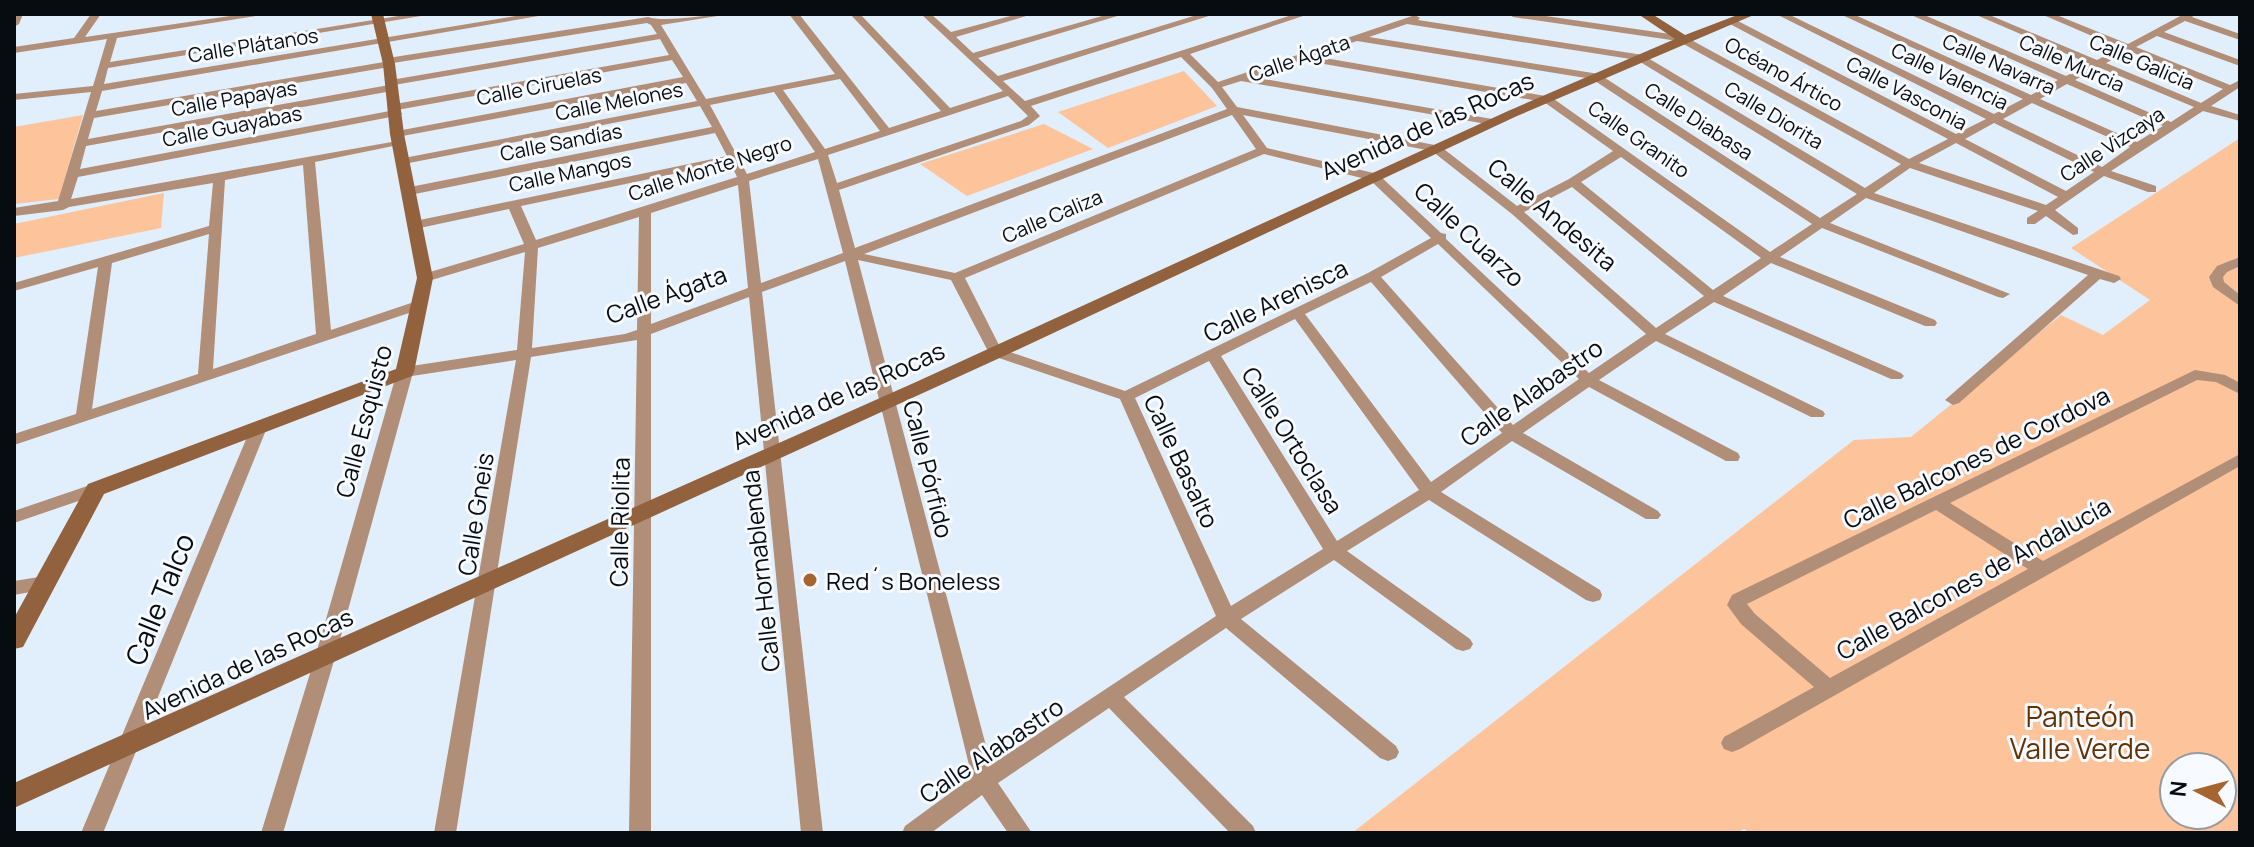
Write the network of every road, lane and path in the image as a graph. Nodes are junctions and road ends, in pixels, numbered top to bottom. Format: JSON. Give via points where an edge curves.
{"nodes":[{"id":1,"x":18,"y":14,"type":"edge"},
{"id":2,"x":96,"y":14,"type":"edge"},
{"id":3,"x":165,"y":14,"type":"edge"},
{"id":4,"x":263,"y":14,"type":"edge"},
{"id":5,"x":428,"y":14,"type":"edge"},
{"id":6,"x":545,"y":14,"type":"edge"},
{"id":7,"x":725,"y":14,"type":"edge"},
{"id":8,"x":794,"y":14,"type":"edge"},
{"id":9,"x":855,"y":14,"type":"edge"},
{"id":10,"x":1028,"y":14,"type":"edge"},
{"id":11,"x":1119,"y":14,"type":"edge"},
{"id":12,"x":1304,"y":14,"type":"edge"},
{"id":13,"x":1427,"y":14,"type":"edge"},
{"id":14,"x":1513,"y":14,"type":"edge"},
{"id":15,"x":1644,"y":14,"type":"edge"},
{"id":16,"x":1750,"y":14,"type":"edge"},
{"id":17,"x":1781,"y":14,"type":"edge"},
{"id":18,"x":1845,"y":14,"type":"edge"},
{"id":19,"x":1914,"y":14,"type":"edge"},
{"id":20,"x":1979,"y":14,"type":"edge"},
{"id":21,"x":2046,"y":14,"type":"edge"},
{"id":22,"x":930,"y":15,"type":"edge"},
{"id":23,"x":230,"y":16,"type":"edge"},
{"id":24,"x":2188,"y":16,"type":"edge"},
{"id":25,"x":1206,"y":17,"type":"edge"},
{"id":26,"x":378,"y":18,"type":"edge"},
{"id":27,"x":592,"y":20,"type":"edge"},
{"id":28,"x":1406,"y":21,"type":"junction"},
{"id":29,"x":1731,"y":21,"type":"junction"},
{"id":30,"x":14,"y":24,"type":"edge"},
{"id":31,"x":1230,"y":27,"type":"dead end"},
{"id":32,"x":156,"y":29,"type":"junction"},
{"id":33,"x":658,"y":30,"type":"junction"},
{"id":34,"x":1244,"y":33,"type":"junction"},
{"id":35,"x":2157,"y":33,"type":"junction"},
{"id":36,"x":113,"y":35,"type":"junction"},
{"id":37,"x":949,"y":36,"type":"junction"},
{"id":38,"x":2240,"y":37,"type":"edge"},
{"id":39,"x":1357,"y":38,"type":"junction"},
{"id":40,"x":1681,"y":38,"type":"junction"},
{"id":41,"x":78,"y":40,"type":"junction"},
{"id":42,"x":384,"y":42,"type":"junction"},
{"id":43,"x":2131,"y":48,"type":"junction"},
{"id":44,"x":14,"y":50,"type":"edge"},
{"id":45,"x":1183,"y":53,"type":"junction"},
{"id":46,"x":673,"y":57,"type":"junction"},
{"id":47,"x":970,"y":57,"type":"junction"},
{"id":48,"x":1300,"y":57,"type":"junction"},
{"id":49,"x":1640,"y":57,"type":"junction"},
{"id":50,"x":388,"y":63,"type":"junction"},
{"id":51,"x":2240,"y":63,"type":"edge"},
{"id":52,"x":2100,"y":64,"type":"junction"},
{"id":53,"x":103,"y":66,"type":"junction"},
{"id":54,"x":840,"y":76,"type":"junction"},
{"id":55,"x":1595,"y":76,"type":"junction"},
{"id":56,"x":1243,"y":78,"type":"junction"},
{"id":57,"x":689,"y":79,"type":"junction"},
{"id":58,"x":994,"y":80,"type":"junction"},
{"id":59,"x":2066,"y":80,"type":"junction"},
{"id":60,"x":392,"y":85,"type":"junction"},
{"id":61,"x":1216,"y":86,"type":"junction"},
{"id":62,"x":2236,"y":86,"type":"edge"},
{"id":63,"x":100,"y":88,"type":"junction"},
{"id":64,"x":776,"y":88,"type":"junction"},
{"id":65,"x":1008,"y":93,"type":"junction"},
{"id":66,"x":14,"y":97,"type":"edge"},
{"id":67,"x":1547,"y":99,"type":"junction"},
{"id":68,"x":2031,"y":99,"type":"junction"},
{"id":69,"x":704,"y":103,"type":"junction"},
{"id":70,"x":1023,"y":105,"type":"junction"},
{"id":71,"x":2202,"y":107,"type":"junction"},
{"id":72,"x":396,"y":110,"type":"junction"},
{"id":73,"x":1234,"y":110,"type":"junction"},
{"id":74,"x":947,"y":112,"type":"junction"},
{"id":75,"x":92,"y":115,"type":"junction"},
{"id":76,"x":1994,"y":118,"type":"junction"},
{"id":77,"x":2240,"y":118,"type":"edge"},
{"id":78,"x":1492,"y":122,"type":"junction"},
{"id":79,"x":2172,"y":126,"type":"junction"},
{"id":80,"x":719,"y":129,"type":"junction"},
{"id":81,"x":886,"y":132,"type":"junction"},
{"id":82,"x":398,"y":138,"type":"junction"},
{"id":83,"x":1957,"y":139,"type":"junction"},
{"id":84,"x":83,"y":143,"type":"junction"},
{"id":85,"x":2138,"y":147,"type":"junction"},
{"id":86,"x":1436,"y":148,"type":"junction"},
{"id":87,"x":1263,"y":150,"type":"junction"},
{"id":88,"x":1622,"y":151,"type":"junction"},
{"id":89,"x":822,"y":153,"type":"junction"},
{"id":90,"x":734,"y":158,"type":"junction"},
{"id":91,"x":309,"y":161,"type":"junction"},
{"id":92,"x":404,"y":161,"type":"junction"},
{"id":93,"x":1909,"y":164,"type":"junction"},
{"id":94,"x":2101,"y":171,"type":"junction"},
{"id":95,"x":73,"y":174,"type":"junction"},
{"id":96,"x":1374,"y":177,"type":"junction"},
{"id":97,"x":219,"y":178,"type":"junction"},
{"id":98,"x":743,"y":178,"type":"junction"},
{"id":99,"x":1573,"y":182,"type":"junction"},
{"id":100,"x":833,"y":188,"type":"junction"},
{"id":101,"x":2152,"y":189,"type":"dead end"},
{"id":102,"x":410,"y":191,"type":"junction"},
{"id":103,"x":1866,"y":194,"type":"junction"},
{"id":104,"x":2066,"y":196,"type":"junction"},
{"id":105,"x":514,"y":205,"type":"junction"},
{"id":106,"x":63,"y":206,"type":"junction"},
{"id":107,"x":2045,"y":209,"type":"junction"},
{"id":108,"x":645,"y":211,"type":"junction"},
{"id":109,"x":1516,"y":211,"type":"junction"},
{"id":110,"x":14,"y":212,"type":"edge"},
{"id":111,"x":2031,"y":221,"type":"dead end"},
{"id":112,"x":1819,"y":223,"type":"junction"},
{"id":113,"x":415,"y":225,"type":"junction"},
{"id":114,"x":217,"y":228,"type":"junction"},
{"id":115,"x":2073,"y":231,"type":"dead end"},
{"id":116,"x":1441,"y":237,"type":"junction"},
{"id":117,"x":532,"y":247,"type":"junction"},
{"id":118,"x":851,"y":254,"type":"junction"},
{"id":119,"x":1769,"y":257,"type":"junction"},
{"id":120,"x":2240,"y":261,"type":"edge"},
{"id":121,"x":105,"y":262,"type":"junction"},
{"id":122,"x":2097,"y":274,"type":"junction"},
{"id":123,"x":1373,"y":276,"type":"junction"},
{"id":124,"x":956,"y":277,"type":"junction"},
{"id":125,"x":425,"y":278,"type":"junction"},
{"id":126,"x":2114,"y":279,"type":"dead end"},
{"id":127,"x":14,"y":287,"type":"edge"},
{"id":128,"x":754,"y":289,"type":"junction"},
{"id":129,"x":2003,"y":294,"type":"dead end"},
{"id":130,"x":1712,"y":296,"type":"junction"},
{"id":131,"x":2240,"y":302,"type":"edge"},
{"id":132,"x":419,"y":305,"type":"junction"},
{"id":133,"x":1298,"y":314,"type":"junction"},
{"id":134,"x":1930,"y":323,"type":"dead end"},
{"id":135,"x":645,"y":332,"type":"junction"},
{"id":136,"x":1657,"y":336,"type":"junction"},
{"id":137,"x":324,"y":338,"type":"junction"},
{"id":138,"x":995,"y":352,"type":"junction"},
{"id":139,"x":524,"y":355,"type":"junction"},
{"id":140,"x":1213,"y":355,"type":"junction"},
{"id":141,"x":405,"y":372,"type":"junction"},
{"id":142,"x":1896,"y":376,"type":"dead end"},
{"id":143,"x":205,"y":378,"type":"junction"},
{"id":144,"x":1588,"y":380,"type":"junction"},
{"id":145,"x":2240,"y":389,"type":"edge"},
{"id":146,"x":1126,"y":396,"type":"junction"},
{"id":147,"x":1953,"y":400,"type":"dead end"},
{"id":148,"x":888,"y":403,"type":"junction"},
{"id":149,"x":1817,"y":414,"type":"dead end"},
{"id":150,"x":83,"y":418,"type":"junction"},
{"id":151,"x":258,"y":430,"type":"junction"},
{"id":152,"x":1512,"y":434,"type":"junction"},
{"id":153,"x":14,"y":440,"type":"edge"},
{"id":154,"x":771,"y":453,"type":"junction"},
{"id":155,"x":1732,"y":457,"type":"dead end"},
{"id":156,"x":2240,"y":459,"type":"edge"},
{"id":157,"x":96,"y":489,"type":"junction"},
{"id":158,"x":1429,"y":492,"type":"junction"},
{"id":159,"x":1937,"y":503,"type":"junction"},
{"id":160,"x":642,"y":512,"type":"junction"},
{"id":161,"x":1652,"y":515,"type":"dead end"},
{"id":162,"x":14,"y":517,"type":"edge"},
{"id":163,"x":1333,"y":550,"type":"junction"},
{"id":164,"x":2040,"y":568,"type":"junction"},
{"id":165,"x":489,"y":580,"type":"junction"},
{"id":166,"x":45,"y":583,"type":"junction"},
{"id":167,"x":14,"y":588,"type":"edge"},
{"id":168,"x":1593,"y":595,"type":"dead end"},
{"id":169,"x":1227,"y":618,"type":"junction"},
{"id":170,"x":14,"y":640,"type":"edge"},
{"id":171,"x":1463,"y":644,"type":"dead end"},
{"id":172,"x":326,"y":654,"type":"junction"},
{"id":173,"x":1828,"y":688,"type":"junction"},
{"id":174,"x":1111,"y":697,"type":"junction"},
{"id":175,"x":1732,"y":743,"type":"dead end"},
{"id":176,"x":128,"y":747,"type":"junction"},
{"id":177,"x":1388,"y":752,"type":"dead end"},
{"id":178,"x":984,"y":781,"type":"junction"},
{"id":179,"x":14,"y":796,"type":"edge"},
{"id":180,"x":92,"y":833,"type":"edge"},
{"id":181,"x":272,"y":833,"type":"edge"},
{"id":182,"x":445,"y":833,"type":"edge"},
{"id":183,"x":640,"y":833,"type":"edge"},
{"id":184,"x":812,"y":833,"type":"edge"},
{"id":185,"x":913,"y":833,"type":"edge"},
{"id":186,"x":1021,"y":833,"type":"edge"},
{"id":187,"x":1245,"y":833,"type":"edge"}],
"edges":[{"from":1,"to":30,"type":"street"},
{"from":2,"to":41,"type":"street"},
{"from":3,"to":32,"type":"street"},
{"from":4,"to":23,"type":"street"},
{"from":5,"to":26,"type":"street"},
{"from":6,"to":42,"type":"street","name":"Calle Plátanos"},
{"from":7,"to":33,"type":"street"},
{"from":8,"to":54,"type":"street"},
{"from":9,"to":74,"type":"street"},
{"from":10,"to":37,"type":"street"},
{"from":11,"to":47,"type":"street"},
{"from":12,"to":34,"type":"street"},
{"from":13,"to":28,"type":"street","name":"Calle Ágata"},
{"from":14,"to":40,"type":"street"},
{"from":15,"to":40,"type":"street","name":"Océano Ártico"},
{"from":16,"to":29,"type":"street","name":"Avenida de las Rocas"},
{"from":17,"to":76,"type":"street","name":"Calle Valencia"},
{"from":18,"to":68,"type":"street","name":"Calle Navarra"},
{"from":19,"to":59,"type":"street","name":"Calle Murcia"},
{"from":20,"to":52,"type":"street","name":"Calle Galicia"},
{"from":21,"to":43,"type":"street"},
{"from":22,"to":37,"type":"street"},
{"from":23,"to":32,"type":"street"},
{"from":24,"to":35,"type":"street","name":"Calle Alabastro"},
{"from":24,"to":38,"type":"street"},
{"from":25,"to":58,"type":"street"},
{"from":26,"to":42,"type":"street","name":"Calle Esquisto"},
{"from":26,"to":53,"type":"street"},
{"from":27,"to":33,"type":"street","via":[[643,19]]},
{"from":27,"to":50,"type":"street"},
{"from":28,"to":39,"type":"street","name":"Calle Ágata"},
{"from":28,"to":49,"type":"street","name":"Calle Diorita"},
{"from":29,"to":40,"type":"street","name":"Avenida de las Rocas"},
{"from":29,"to":83,"type":"street","name":"Calle Vasconia"},
{"from":31,"to":34,"type":"street"},
{"from":32,"to":36,"type":"street"},
{"from":33,"to":46,"type":"street","name":"Calle Hornablenda"},
{"from":33,"to":60,"type":"street","name":"Calle Papayas"},
{"from":34,"to":45,"type":"street"},
{"from":35,"to":43,"type":"street","name":"Calle Alabastro"},
{"from":35,"to":51,"type":"street"},
{"from":36,"to":41,"type":"street"},
{"from":36,"to":53,"type":"street"},
{"from":37,"to":47,"type":"street"},
{"from":39,"to":48,"type":"street","name":"Calle Ágata"},
{"from":39,"to":55,"type":"street","name":"Calle Diabasa"},
{"from":40,"to":49,"type":"street","name":"Avenida de las Rocas"},
{"from":40,"to":93,"type":"street","name":"Océano Ártico"},
{"from":41,"to":44,"type":"street"},
{"from":42,"to":50,"type":"street","name":"Calle Esquisto"},
{"from":42,"to":63,"type":"street","name":"Calle Plátanos"},
{"from":43,"to":52,"type":"street","name":"Calle Alabastro"},
{"from":43,"to":62,"type":"street"},
{"from":45,"to":61,"type":"street"},
{"from":45,"to":70,"type":"street"},
{"from":46,"to":57,"type":"street","name":"Calle Hornablenda"},
{"from":46,"to":72,"type":"street","name":"Calle Guayabas"},
{"from":47,"to":58,"type":"street"},
{"from":48,"to":56,"type":"street","name":"Calle Ágata"},
{"from":48,"to":67,"type":"street","name":"Calle Granito"},
{"from":49,"to":55,"type":"street","name":"Avenida de las Rocas"},
{"from":49,"to":103,"type":"street","name":"Calle Diorita"},
{"from":50,"to":60,"type":"street","name":"Calle Esquisto"},
{"from":50,"to":75,"type":"street"},
{"from":52,"to":59,"type":"street","name":"Calle Alabastro"},
{"from":52,"to":71,"type":"street","name":"Calle Galicia"},
{"from":53,"to":63,"type":"street"},
{"from":54,"to":64,"type":"street","name":"Calle Melones"},
{"from":54,"to":81,"type":"street"},
{"from":55,"to":67,"type":"street","name":"Avenida de las Rocas"},
{"from":55,"to":112,"type":"street","name":"Calle Diabasa"},
{"from":56,"to":61,"type":"street","name":"Calle Ágata"},
{"from":56,"to":78,"type":"street"},
{"from":57,"to":69,"type":"street","name":"Calle Hornablenda"},
{"from":57,"to":82,"type":"street","name":"Calle Ciruelas"},
{"from":58,"to":65,"type":"street"},
{"from":59,"to":68,"type":"street","name":"Calle Alabastro"},
{"from":59,"to":79,"type":"street","name":"Calle Murcia"},
{"from":60,"to":72,"type":"street","name":"Calle Esquisto"},
{"from":60,"to":84,"type":"street","name":"Calle Papayas"},
{"from":61,"to":73,"type":"street"},
{"from":62,"to":71,"type":"street","name":"Calle Vizcaya"},
{"from":63,"to":66,"type":"street","name":"Calle Plátanos"},
{"from":63,"to":75,"type":"street"},
{"from":64,"to":69,"type":"street","name":"Calle Melones"},
{"from":64,"to":89,"type":"street","name":"Calle Pórfido"},
{"from":65,"to":70,"type":"street"},
{"from":65,"to":74,"type":"street","name":"Calle Monte Negro"},
{"from":67,"to":78,"type":"street","name":"Avenida de las Rocas"},
{"from":67,"to":88,"type":"street","name":"Calle Granito"},
{"from":68,"to":76,"type":"street","name":"Calle Alabastro"},
{"from":68,"to":85,"type":"street","name":"Calle Navarra"},
{"from":69,"to":80,"type":"street","name":"Calle Hornablenda"},
{"from":69,"to":92,"type":"street","name":"Calle Melones"},
{"from":70,"to":100,"type":"street","via":[[1035,113],[1033,119]]},
{"from":71,"to":77,"type":"street","name":"Calle Galicia"},
{"from":71,"to":79,"type":"street","name":"Calle Vizcaya"},
{"from":72,"to":82,"type":"street","name":"Calle Esquisto"},
{"from":72,"to":95,"type":"street","name":"Calle Guayabas"},
{"from":73,"to":86,"type":"street","name":"Calle Andesita"},
{"from":73,"to":87,"type":"street"},
{"from":73,"to":118,"type":"street","name":"Calle Ágata"},
{"from":74,"to":81,"type":"street","name":"Calle Monte Negro"},
{"from":75,"to":84,"type":"street"},
{"from":76,"to":83,"type":"street","name":"Calle Alabastro"},
{"from":76,"to":94,"type":"street","name":"Calle Valencia"},
{"from":78,"to":86,"type":"street","name":"Avenida de las Rocas"},
{"from":79,"to":85,"type":"street","name":"Calle Vizcaya"},
{"from":80,"to":90,"type":"street","name":"Calle Hornablenda"},
{"from":80,"to":102,"type":"street","name":"Calle Sandías"},
{"from":81,"to":89,"type":"street","name":"Calle Monte Negro"},
{"from":82,"to":91,"type":"street","name":"Calle Ciruelas"},
{"from":82,"to":92,"type":"street","name":"Calle Esquisto"},
{"from":83,"to":93,"type":"street","name":"Calle Alabastro"},
{"from":83,"to":104,"type":"street","name":"Calle Vasconia"},
{"from":84,"to":95,"type":"street"},
{"from":85,"to":94,"type":"street","name":"Calle Vizcaya"},
{"from":86,"to":96,"type":"street","name":"Avenida de las Rocas"},
{"from":86,"to":109,"type":"street","name":"Calle Andesita"},
{"from":87,"to":96,"type":"street","name":"Calle Cuarzo"},
{"from":87,"to":124,"type":"street","name":"Calle Caliza"},
{"from":88,"to":99,"type":"street"},
{"from":88,"to":119,"type":"street","name":"Calle Granito"},
{"from":89,"to":98,"type":"street","name":"Calle Monte Negro"},
{"from":89,"to":100,"type":"street","name":"Calle Pórfido"},
{"from":90,"to":98,"type":"street","name":"Calle Hornablenda"},
{"from":90,"to":105,"type":"street","name":"Calle Mangos"},
{"from":91,"to":97,"type":"street","name":"Calle Ciruelas"},
{"from":91,"to":137,"type":"street"},
{"from":92,"to":102,"type":"street","name":"Calle Esquisto"},
{"from":93,"to":103,"type":"street","name":"Calle Alabastro"},
{"from":93,"to":107,"type":"street","name":"Océano Ártico"},
{"from":94,"to":101,"type":"street","name":"Calle Valencia"},
{"from":94,"to":104,"type":"street","name":"Calle Vizcaya"},
{"from":95,"to":106,"type":"street"},
{"from":96,"to":116,"type":"street","name":"Calle Cuarzo"},
{"from":96,"to":138,"type":"street","name":"Avenida de las Rocas"},
{"from":97,"to":106,"type":"street","name":"Calle Ciruelas"},
{"from":97,"to":114,"type":"street"},
{"from":98,"to":108,"type":"street","name":"Calle Monte Negro"},
{"from":98,"to":128,"type":"street","name":"Calle Hornablenda"},
{"from":99,"to":109,"type":"street"},
{"from":99,"to":130,"type":"street"},
{"from":100,"to":118,"type":"street","name":"Calle Pórfido"},
{"from":102,"to":113,"type":"street","name":"Calle Esquisto"},
{"from":103,"to":112,"type":"street","name":"Calle Alabastro"},
{"from":103,"to":122,"type":"street","name":"Calle Diorita"},
{"from":104,"to":107,"type":"street","name":"Calle Vizcaya"},
{"from":105,"to":113,"type":"street","name":"Calle Mangos"},
{"from":105,"to":117,"type":"street","name":"Calle Gneis"},
{"from":106,"to":110,"type":"street","name":"Calle Ciruelas"},
{"from":107,"to":111,"type":"street","name":"Calle Vizcaya"},
{"from":107,"to":115,"type":"street","name":"Océano Ártico"},
{"from":108,"to":117,"type":"street","name":"Calle Monte Negro"},
{"from":108,"to":135,"type":"street","name":"Calle Riolita"},
{"from":109,"to":136,"type":"street","name":"Calle Andesita"},
{"from":112,"to":119,"type":"street","name":"Calle Alabastro"},
{"from":112,"to":129,"type":"street","name":"Calle Diabasa"},
{"from":113,"to":125,"type":"street","name":"Calle Esquisto"},
{"from":114,"to":121,"type":"street"},
{"from":114,"to":143,"type":"street"},
{"from":116,"to":123,"type":"street","name":"Calle Arenisca"},
{"from":116,"to":144,"type":"street","name":"Calle Cuarzo"},
{"from":117,"to":125,"type":"street","name":"Calle Monte Negro"},
{"from":117,"to":139,"type":"street","name":"Calle Gneis"},
{"from":118,"to":124,"type":"street"},
{"from":118,"to":128,"type":"street","name":"Calle Ágata"},
{"from":118,"to":148,"type":"street","name":"Calle Pórfido"},
{"from":119,"to":130,"type":"street","name":"Calle Alabastro"},
{"from":119,"to":134,"type":"street","name":"Calle Granito"},
{"from":120,"to":131,"type":"street","via":[[2216,277]]},
{"from":121,"to":127,"type":"street"},
{"from":121,"to":150,"type":"street"},
{"from":122,"to":126,"type":"street","name":"Calle Diorita"},
{"from":122,"to":147,"type":"street"},
{"from":123,"to":133,"type":"street","name":"Calle Arenisca"},
{"from":123,"to":152,"type":"street"},
{"from":124,"to":138,"type":"street"},
{"from":125,"to":132,"type":"street","name":"Calle Esquisto"},
{"from":128,"to":135,"type":"street","name":"Calle Ágata"},
{"from":128,"to":154,"type":"street","name":"Calle Hornablenda"},
{"from":130,"to":136,"type":"street","name":"Calle Alabastro"},
{"from":130,"to":142,"type":"street"},
{"from":132,"to":137,"type":"street"},
{"from":132,"to":141,"type":"street","name":"Calle Esquisto"},
{"from":133,"to":140,"type":"street","name":"Calle Arenisca"},
{"from":133,"to":158,"type":"street"},
{"from":135,"to":139,"type":"street","name":"Calle Ágata","via":[[611,343]]},
{"from":135,"to":160,"type":"street","name":"Calle Riolita"},
{"from":136,"to":144,"type":"street","name":"Calle Alabastro"},
{"from":136,"to":149,"type":"street","name":"Calle Andesita"},
{"from":137,"to":143,"type":"street"},
{"from":138,"to":146,"type":"street","name":"Calle Basalto"},
{"from":138,"to":148,"type":"street","name":"Avenida de las Rocas"},
{"from":139,"to":141,"type":"street","name":"Calle Ágata"},
{"from":139,"to":165,"type":"street","name":"Calle Gneis"},
{"from":140,"to":146,"type":"street","name":"Calle Arenisca"},
{"from":140,"to":163,"type":"street","name":"Calle Ortoclasa"},
{"from":141,"to":151,"type":"street","name":"Calle Ágata"},
{"from":141,"to":172,"type":"street","name":"Calle Esquisto"},
{"from":143,"to":150,"type":"street"},
{"from":144,"to":152,"type":"street","name":"Calle Alabastro"},
{"from":144,"to":155,"type":"street","name":"Calle Cuarzo"},
{"from":145,"to":159,"type":"street","name":"Calle Balcones de Cordova","via":[[2212,375],[2195,375]]},
{"from":146,"to":169,"type":"street","name":"Calle Basalto"},
{"from":148,"to":154,"type":"street","name":"Avenida de las Rocas"},
{"from":148,"to":178,"type":"street","name":"Calle Pórfido"},
{"from":150,"to":153,"type":"street"},
{"from":151,"to":157,"type":"street","name":"Calle Ágata"},
{"from":151,"to":176,"type":"street","name":"Calle Talco"},
{"from":152,"to":158,"type":"street","name":"Calle Alabastro"},
{"from":152,"to":161,"type":"street"},
{"from":154,"to":160,"type":"street","name":"Avenida de las Rocas"},
{"from":154,"to":184,"type":"street","name":"Calle Hornablenda"},
{"from":156,"to":164,"type":"street","name":"Calle Balcones de Andalucía"},
{"from":157,"to":162,"type":"street","name":"Calle Ágata"},
{"from":157,"to":166,"type":"street"},
{"from":158,"to":163,"type":"street","name":"Calle Alabastro"},
{"from":158,"to":168,"type":"street"},
{"from":159,"to":164,"type":"street"},
{"from":159,"to":173,"type":"street","name":"Calle Balcones de Cordova","via":[[1745,596],[1737,605]]},
{"from":160,"to":165,"type":"street","name":"Avenida de las Rocas"},
{"from":160,"to":183,"type":"street","name":"Calle Riolita"},
{"from":163,"to":169,"type":"street","name":"Calle Alabastro"},
{"from":163,"to":171,"type":"street"},
{"from":164,"to":173,"type":"street","name":"Calle Balcones de Andalucía"},
{"from":165,"to":172,"type":"street","name":"Avenida de las Rocas"},
{"from":165,"to":182,"type":"street","name":"Calle Gneis"},
{"from":166,"to":167,"type":"street"},
{"from":166,"to":170,"type":"street"},
{"from":169,"to":174,"type":"street","name":"Calle Alabastro"},
{"from":169,"to":177,"type":"street"},
{"from":172,"to":176,"type":"street","name":"Avenida de las Rocas"},
{"from":172,"to":181,"type":"street","name":"Calle Esquisto"},
{"from":173,"to":175,"type":"street","name":"Calle Balcones de Andalucía"},
{"from":174,"to":178,"type":"street","name":"Calle Alabastro"},
{"from":174,"to":187,"type":"street"},
{"from":176,"to":179,"type":"street","name":"Avenida de las Rocas"},
{"from":176,"to":180,"type":"street","name":"Calle Talco"},
{"from":178,"to":185,"type":"street","name":"Calle Alabastro"},
{"from":178,"to":186,"type":"street"}]}
